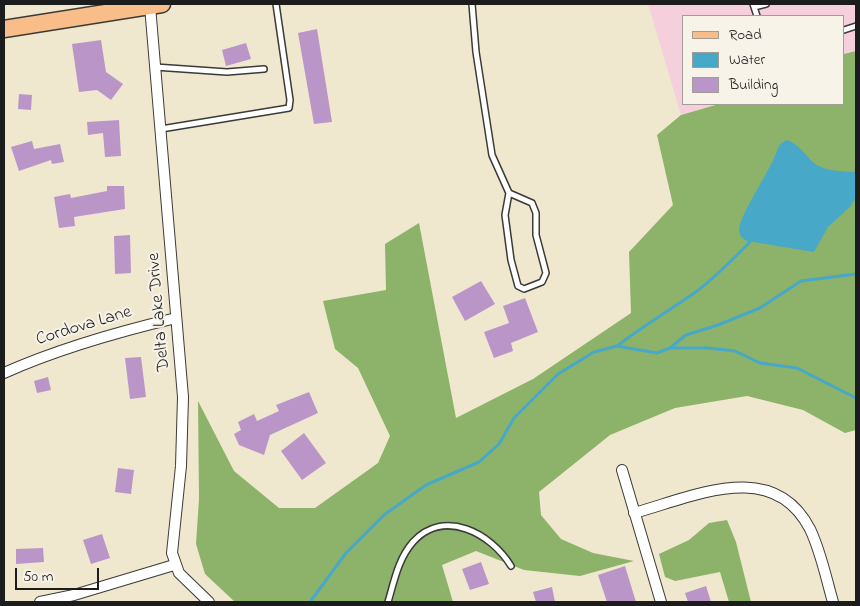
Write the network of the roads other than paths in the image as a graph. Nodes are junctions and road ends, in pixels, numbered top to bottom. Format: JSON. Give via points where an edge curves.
{"nodes":[{"id":1,"x":113,"y":4,"type":"edge"},
{"id":2,"x":154,"y":4,"type":"edge"},
{"id":3,"x":276,"y":4,"type":"edge"},
{"id":4,"x":472,"y":4,"type":"edge"},
{"id":5,"x":766,"y":4,"type":"edge"},
{"id":6,"x":753,"y":6,"type":"edge"},
{"id":7,"x":90,"y":15,"type":"junction"},
{"id":8,"x":4,"y":29,"type":"edge"},
{"id":9,"x":154,"y":67,"type":"junction"},
{"id":10,"x":264,"y":68,"type":"dead end"},
{"id":11,"x":161,"y":129,"type":"junction"},
{"id":12,"x":509,"y":193,"type":"junction"},
{"id":13,"x":176,"y":318,"type":"junction"},
{"id":14,"x":4,"y":373,"type":"edge"},
{"id":15,"x":622,"y":470,"type":"dead end"},
{"id":16,"x":634,"y":513,"type":"junction"},
{"id":17,"x":174,"y":565,"type":"junction"},
{"id":18,"x":511,"y":566,"type":"dead end"},
{"id":19,"x":40,"y":602,"type":"edge"},
{"id":20,"x":209,"y":602,"type":"edge"},
{"id":21,"x":388,"y":602,"type":"edge"},
{"id":22,"x":661,"y":602,"type":"edge"},
{"id":23,"x":832,"y":602,"type":"edge"}],
"edges":[{"from":1,"to":7,"type":"main road"},
{"from":2,"to":7,"type":"main road"},
{"from":2,"to":9,"type":"street","name":"Delta Lake Drive"},
{"from":3,"to":11,"type":"lane","via":[[289,108]]},
{"from":4,"to":12,"type":"lane","via":[[492,155]]},
{"from":5,"to":6,"type":"lane"},
{"from":7,"to":8,"type":"main road"},
{"from":9,"to":10,"type":"lane","via":[[227,72]]},
{"from":9,"to":11,"type":"street","name":"Delta Lake Drive"},
{"from":11,"to":13,"type":"street","name":"Delta Lake Drive"},
{"from":12,"to":12,"type":"lane","via":[[532,204],[546,274],[542,282],[524,289],[518,286],[511,260],[505,216]]},
{"from":13,"to":14,"type":"street","name":"Cordova Lane","via":[[42,356]]},
{"from":13,"to":17,"type":"street","name":"Delta Lake Drive","via":[[184,428],[172,554]]},
{"from":15,"to":16,"type":"street"},
{"from":16,"to":22,"type":"street"},
{"from":16,"to":23,"type":"street","via":[[730,487],[768,490],[793,506],[805,521],[818,550]]},
{"from":17,"to":19,"type":"street","via":[[83,593]]},
{"from":17,"to":20,"type":"street"},
{"from":18,"to":21,"type":"lane","via":[[503,552],[470,530],[453,524],[434,528],[413,542],[401,560]]}]}
